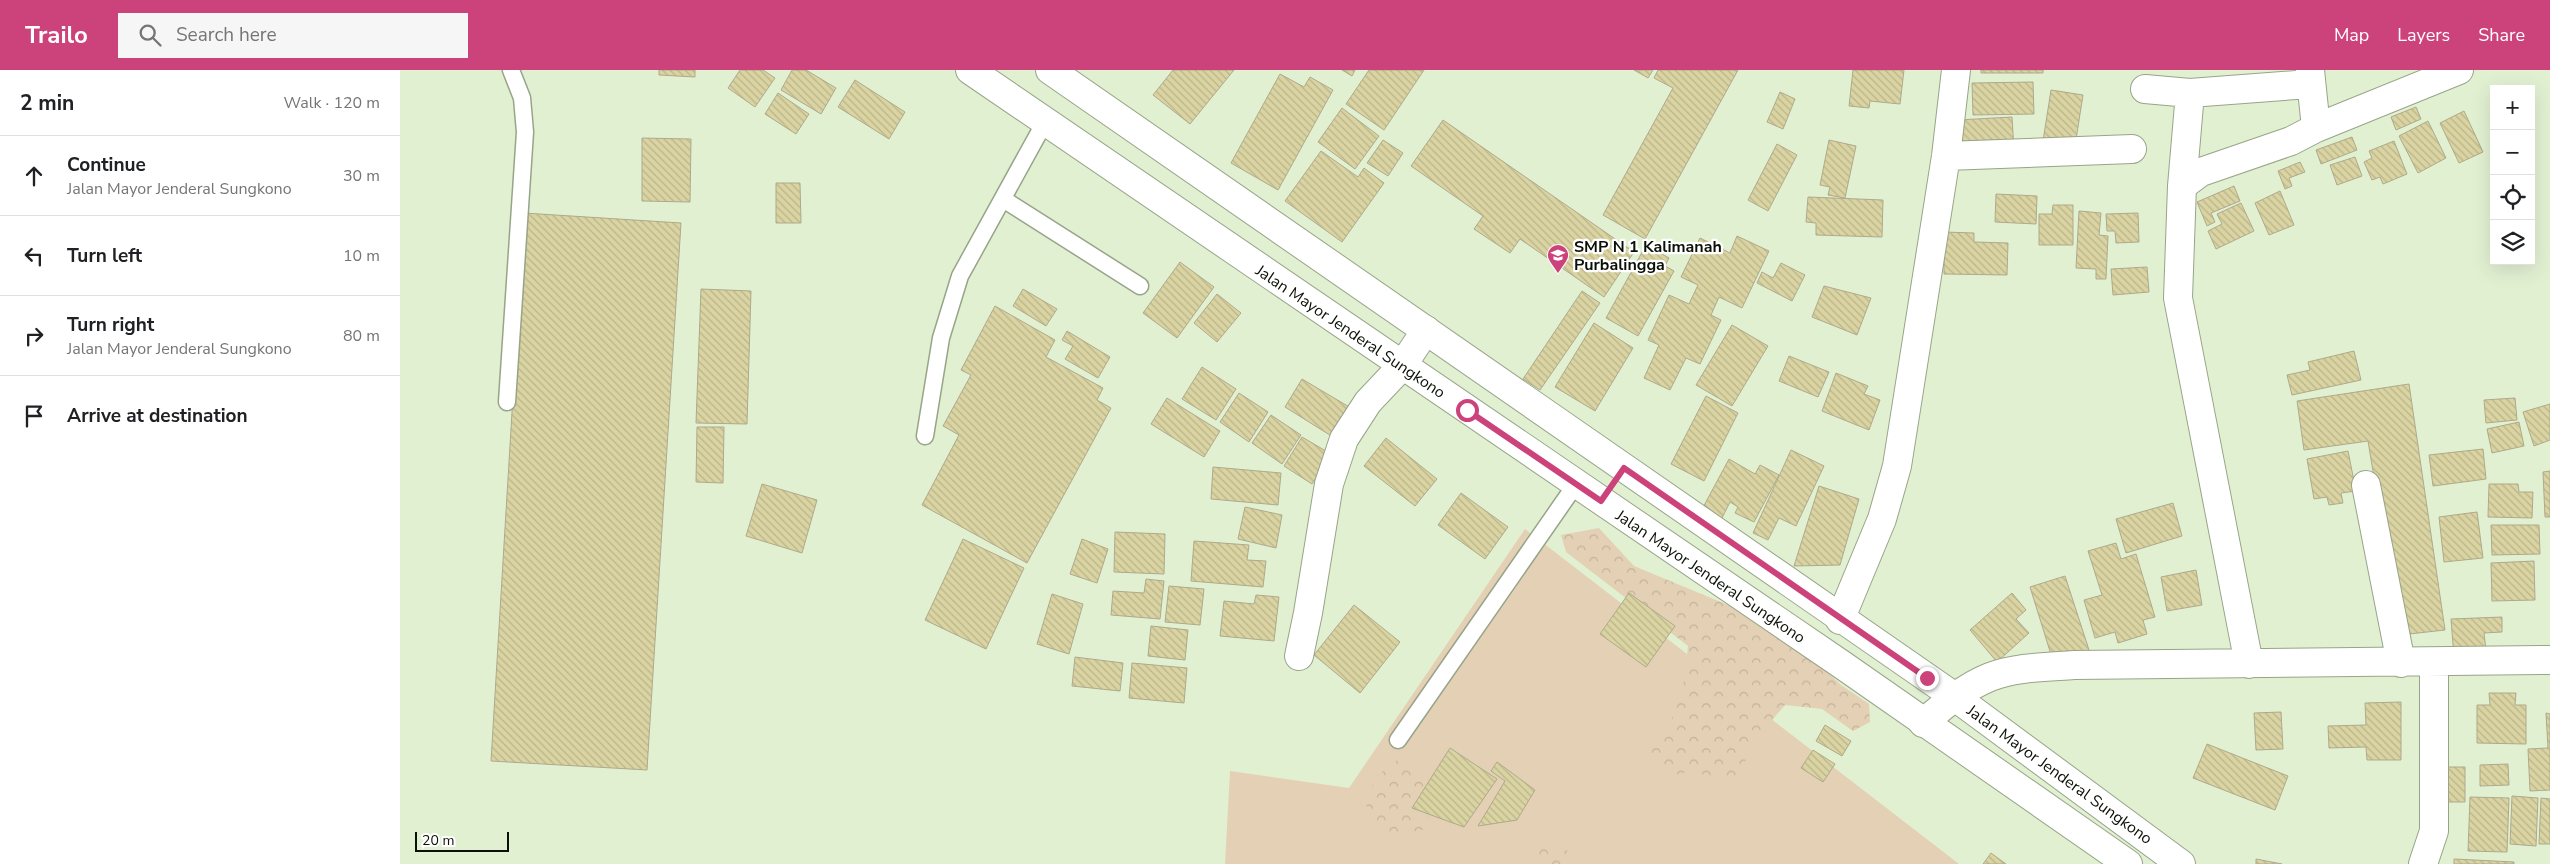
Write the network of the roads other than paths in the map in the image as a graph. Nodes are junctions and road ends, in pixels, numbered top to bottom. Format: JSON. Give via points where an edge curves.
{"nodes":[{"id":1,"x":511,"y":70,"type":"edge"},
{"id":2,"x":970,"y":70,"type":"edge"},
{"id":3,"x":1050,"y":70,"type":"edge"},
{"id":4,"x":1956,"y":70,"type":"edge"},
{"id":5,"x":2458,"y":70,"type":"edge"},
{"id":6,"x":2310,"y":77,"type":"edge"},
{"id":7,"x":2145,"y":89,"type":"dead end"},
{"id":8,"x":2190,"y":92,"type":"junction"},
{"id":9,"x":1046,"y":120,"type":"junction"},
{"id":10,"x":2316,"y":128,"type":"junction"},
{"id":11,"x":2132,"y":149,"type":"dead end"},
{"id":12,"x":1946,"y":156,"type":"junction"},
{"id":13,"x":2182,"y":186,"type":"junction"},
{"id":14,"x":1003,"y":199,"type":"junction"},
{"id":15,"x":1140,"y":286,"type":"dead end"},
{"id":16,"x":1426,"y":330,"type":"junction"},
{"id":17,"x":1402,"y":366,"type":"junction"},
{"id":18,"x":507,"y":402,"type":"dead end"},
{"id":19,"x":925,"y":436,"type":"dead end"},
{"id":20,"x":1624,"y":468,"type":"junction"},
{"id":21,"x":1576,"y":484,"type":"junction"},
{"id":22,"x":2366,"y":485,"type":"dead end"},
{"id":23,"x":1601,"y":501,"type":"junction"},
{"id":24,"x":1840,"y":620,"type":"junction"},
{"id":25,"x":1299,"y":656,"type":"dead end"},
{"id":26,"x":2550,"y":660,"type":"edge"},
{"id":27,"x":2434,"y":662,"type":"junction"},
{"id":28,"x":2401,"y":663,"type":"junction"},
{"id":29,"x":2250,"y":664,"type":"junction"},
{"id":30,"x":1955,"y":697,"type":"junction"},
{"id":31,"x":1924,"y":723,"type":"junction"},
{"id":32,"x":1398,"y":740,"type":"dead end"},
{"id":33,"x":2128,"y":864,"type":"edge"},
{"id":34,"x":2181,"y":864,"type":"edge"},
{"id":35,"x":2423,"y":864,"type":"edge"}],
"edges":[{"from":1,"to":18,"type":"lane","via":[[522,98],[525,132]]},
{"from":2,"to":9,"type":"street","name":"Jalan Mayor Jenderal Sungkono"},
{"from":3,"to":16,"type":"street","name":"Jalan Mayor Jenderal Sungkono"},
{"from":4,"to":12,"type":"street"},
{"from":5,"to":10,"type":"street"},
{"from":6,"to":8,"type":"street"},
{"from":6,"to":10,"type":"street"},
{"from":7,"to":8,"type":"street"},
{"from":8,"to":13,"type":"street"},
{"from":9,"to":14,"type":"lane"},
{"from":9,"to":17,"type":"street","name":"Jalan Mayor Jenderal Sungkono"},
{"from":10,"to":13,"type":"street","via":[[2291,141],[2202,172]]},
{"from":11,"to":12,"type":"street"},
{"from":12,"to":24,"type":"street","via":[[1897,466],[1882,519]]},
{"from":13,"to":29,"type":"street","via":[[2178,298]]},
{"from":14,"to":15,"type":"lane"},
{"from":14,"to":19,"type":"lane","via":[[960,276],[941,338]]},
{"from":16,"to":17,"type":"street"},
{"from":16,"to":20,"type":"street","name":"Jalan Mayor Jenderal Sungkono"},
{"from":17,"to":21,"type":"street","name":"Jalan Mayor Jenderal Sungkono"},
{"from":17,"to":25,"type":"street","via":[[1368,402],[1341,448],[1328,484]]},
{"from":20,"to":23,"type":"street"},
{"from":20,"to":24,"type":"street","name":"Jalan Mayor Jenderal Sungkono"},
{"from":21,"to":23,"type":"street","name":"Jalan Mayor Jenderal Sungkono"},
{"from":21,"to":32,"type":"lane"},
{"from":22,"to":28,"type":"street"},
{"from":23,"to":31,"type":"street","name":"Jalan Mayor Jenderal Sungkono"},
{"from":24,"to":30,"type":"street","name":"Jalan Mayor Jenderal Sungkono"},
{"from":26,"to":27,"type":"street"},
{"from":27,"to":28,"type":"street"},
{"from":27,"to":35,"type":"street","via":[[2434,831]]},
{"from":28,"to":29,"type":"street"},
{"from":29,"to":30,"type":"street","via":[[2028,668],[1991,676]]},
{"from":30,"to":31,"type":"street"},
{"from":30,"to":34,"type":"street","name":"Jalan Mayor Jenderal Sungkono"},
{"from":31,"to":33,"type":"street","name":"Jalan Mayor Jenderal Sungkono"}]}
